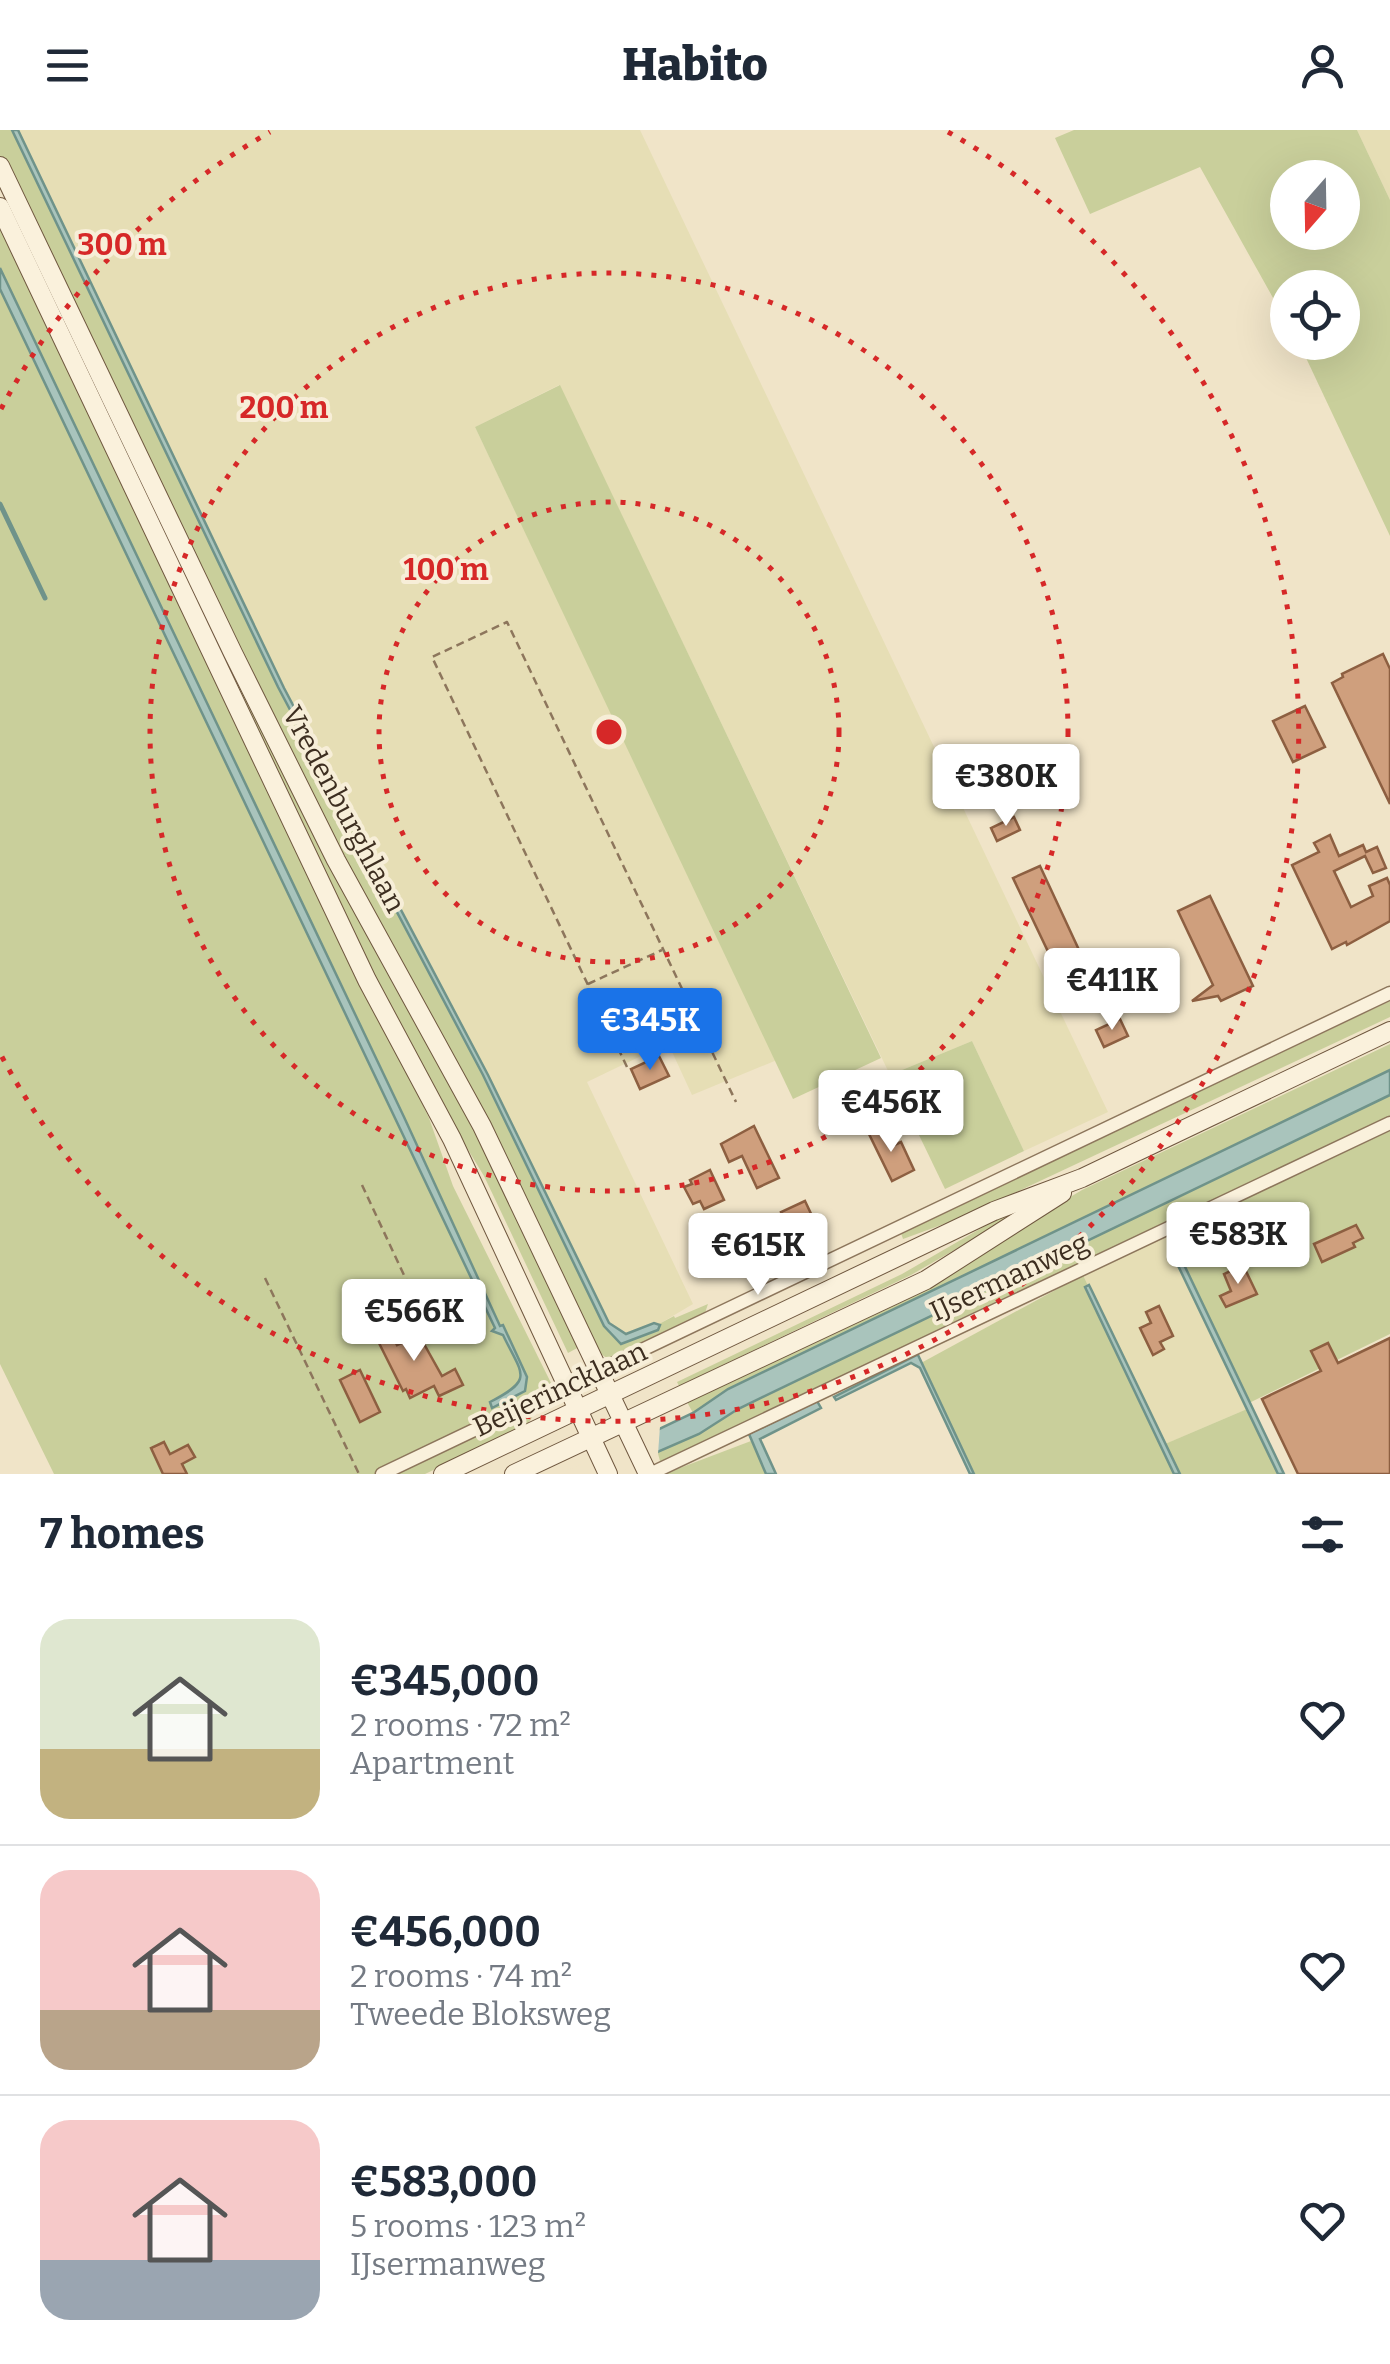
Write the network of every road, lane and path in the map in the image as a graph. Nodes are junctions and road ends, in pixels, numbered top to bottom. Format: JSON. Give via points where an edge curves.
{"nodes":[{"id":1,"x":0,"y":166,"type":"edge"},
{"id":2,"x":0,"y":207,"type":"edge"},
{"id":3,"x":663,"y":949,"type":"junction"},
{"id":4,"x":588,"y":984,"type":"junction"},
{"id":5,"x":1390,"y":994,"type":"edge"},
{"id":6,"x":1390,"y":1032,"type":"edge"},
{"id":7,"x":627,"y":1067,"type":"dead end"},
{"id":8,"x":736,"y":1102,"type":"dead end"},
{"id":9,"x":1390,"y":1124,"type":"edge"},
{"id":10,"x":1082,"y":1178,"type":"junction"},
{"id":11,"x":362,"y":1184,"type":"dead end"},
{"id":12,"x":265,"y":1278,"type":"dead end"},
{"id":13,"x":424,"y":1318,"type":"dead end"},
{"id":14,"x":598,"y":1370,"type":"junction"},
{"id":15,"x":566,"y":1386,"type":"junction"},
{"id":16,"x":610,"y":1394,"type":"junction"},
{"id":17,"x":577,"y":1409,"type":"junction"},
{"id":18,"x":623,"y":1422,"type":"junction"},
{"id":19,"x":591,"y":1436,"type":"junction"},
{"id":20,"x":646,"y":1470,"type":"edge"},
{"id":21,"x":359,"y":1474,"type":"edge"},
{"id":22,"x":382,"y":1474,"type":"edge"},
{"id":23,"x":442,"y":1474,"type":"edge"},
{"id":24,"x":514,"y":1474,"type":"edge"},
{"id":25,"x":608,"y":1474,"type":"edge"}],
"edges":[{"from":1,"to":14,"type":"main road","name":"Vredenburghlaan","via":[[242,671],[336,860],[482,1126]]},
{"from":2,"to":15,"type":"main road","name":"Vredenburghlaan"},
{"from":3,"to":4,"type":"path"},
{"from":3,"to":4,"type":"path","via":[[507,622],[432,658]]},
{"from":3,"to":8,"type":"path"},
{"from":4,"to":7,"type":"path"},
{"from":5,"to":14,"type":"street"},
{"from":6,"to":10,"type":"main road","name":"Beijerincklaan"},
{"from":9,"to":20,"type":"street","name":"IJsermanweg"},
{"from":10,"to":16,"type":"main road","name":"Beijerincklaan","via":[[994,1212]]},
{"from":10,"to":18,"type":"main road","name":"Beijerincklaan","via":[[926,1280]]},
{"from":11,"to":13,"type":"path"},
{"from":12,"to":21,"type":"path"},
{"from":14,"to":15,"type":"street"},
{"from":14,"to":16,"type":"main road","name":"Vredenburghlaan"},
{"from":15,"to":17,"type":"main road","name":"Vredenburghlaan"},
{"from":15,"to":22,"type":"street"},
{"from":16,"to":17,"type":"main road","name":"Beijerincklaan"},
{"from":16,"to":18,"type":"main road","name":"Vredenburghlaan"},
{"from":17,"to":19,"type":"main road","name":"Vredenburghlaan"},
{"from":17,"to":23,"type":"main road","name":"Beijerincklaan"},
{"from":18,"to":19,"type":"main road","name":"Beijerincklaan"},
{"from":18,"to":20,"type":"main road","name":"Vredenburghlaan"},
{"from":19,"to":24,"type":"main road","name":"Beijerincklaan"},
{"from":19,"to":25,"type":"main road","name":"Vredenburghlaan"}]}
